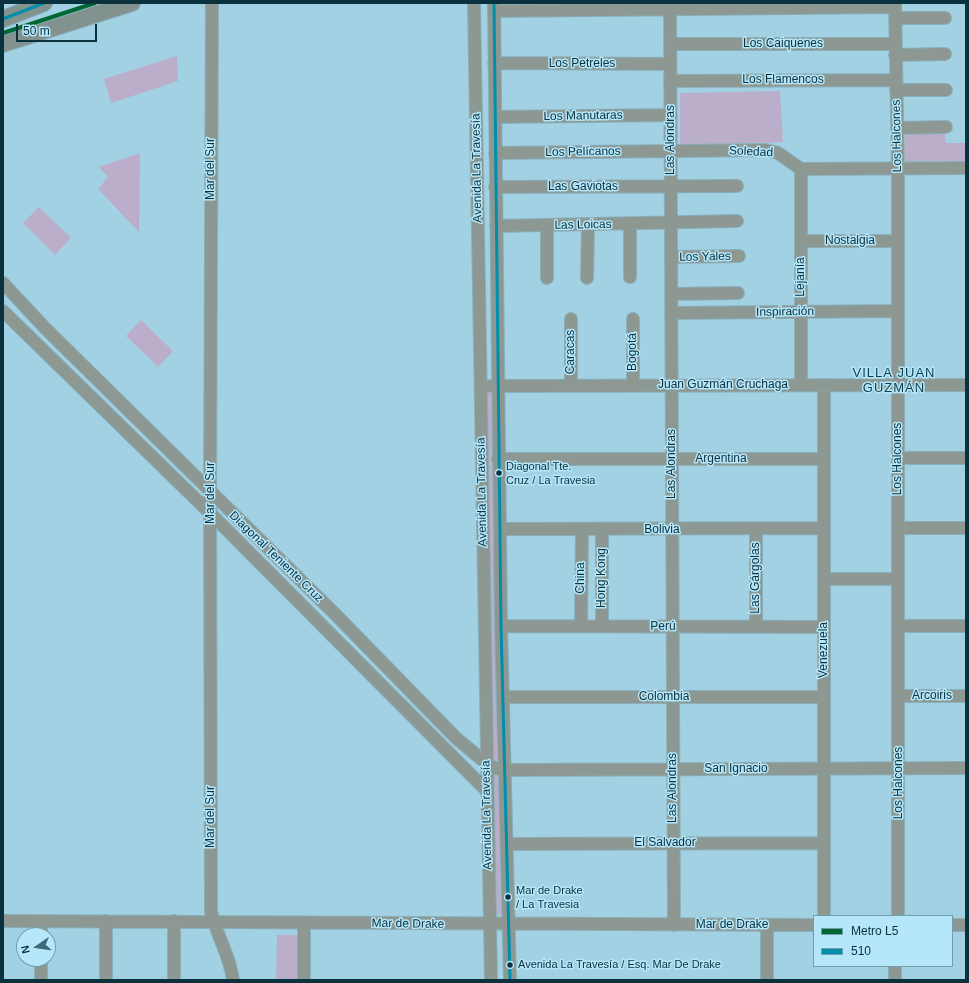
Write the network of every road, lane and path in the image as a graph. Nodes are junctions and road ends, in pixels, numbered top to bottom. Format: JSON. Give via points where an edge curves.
{"nodes":[{"id":1,"x":44,"y":3,"type":"edge"},
{"id":2,"x":132,"y":3,"type":"edge"},
{"id":3,"x":212,"y":3,"type":"edge"},
{"id":4,"x":474,"y":3,"type":"edge"},
{"id":5,"x":670,"y":6,"type":"edge"},
{"id":6,"x":494,"y":7,"type":"edge"},
{"id":7,"x":895,"y":9,"type":"edge"},
{"id":8,"x":945,"y":18,"type":"dead end"},
{"id":9,"x":3,"y":19,"type":"edge"},
{"id":10,"x":3,"y":44,"type":"edge"},
{"id":11,"x":670,"y":44,"type":"junction"},
{"id":12,"x":895,"y":50,"type":"junction"},
{"id":13,"x":945,"y":54,"type":"dead end"},
{"id":14,"x":494,"y":63,"type":"junction"},
{"id":15,"x":670,"y":64,"type":"junction"},
{"id":16,"x":670,"y":81,"type":"junction"},
{"id":17,"x":896,"y":85,"type":"junction"},
{"id":18,"x":946,"y":90,"type":"dead end"},
{"id":19,"x":671,"y":115,"type":"junction"},
{"id":20,"x":495,"y":117,"type":"junction"},
{"id":21,"x":946,"y":127,"type":"dead end"},
{"id":22,"x":897,"y":128,"type":"junction"},
{"id":23,"x":671,"y":151,"type":"junction"},
{"id":24,"x":495,"y":153,"type":"junction"},
{"id":25,"x":966,"y":168,"type":"edge"},
{"id":26,"x":801,"y":169,"type":"junction"},
{"id":27,"x":898,"y":169,"type":"junction"},
{"id":28,"x":737,"y":186,"type":"dead end"},
{"id":29,"x":495,"y":187,"type":"junction"},
{"id":30,"x":671,"y":187,"type":"junction"},
{"id":31,"x":737,"y":221,"type":"dead end"},
{"id":32,"x":630,"y":224,"type":"junction"},
{"id":33,"x":671,"y":224,"type":"junction"},
{"id":34,"x":547,"y":225,"type":"junction"},
{"id":35,"x":588,"y":225,"type":"junction"},
{"id":36,"x":496,"y":226,"type":"junction"},
{"id":37,"x":801,"y":240,"type":"junction"},
{"id":38,"x":898,"y":240,"type":"junction"},
{"id":39,"x":739,"y":256,"type":"dead end"},
{"id":40,"x":671,"y":258,"type":"junction"},
{"id":41,"x":630,"y":277,"type":"dead end"},
{"id":42,"x":547,"y":278,"type":"dead end"},
{"id":43,"x":587,"y":278,"type":"dead end"},
{"id":44,"x":3,"y":283,"type":"edge"},
{"id":45,"x":738,"y":293,"type":"dead end"},
{"id":46,"x":671,"y":294,"type":"junction"},
{"id":47,"x":3,"y":311,"type":"edge"},
{"id":48,"x":898,"y":311,"type":"junction"},
{"id":49,"x":801,"y":312,"type":"junction"},
{"id":50,"x":671,"y":313,"type":"junction"},
{"id":51,"x":571,"y":319,"type":"dead end"},
{"id":52,"x":633,"y":319,"type":"dead end"},
{"id":53,"x":633,"y":385,"type":"junction"},
{"id":54,"x":672,"y":385,"type":"junction"},
{"id":55,"x":801,"y":385,"type":"junction"},
{"id":56,"x":824,"y":385,"type":"junction"},
{"id":57,"x":898,"y":385,"type":"junction"},
{"id":58,"x":966,"y":385,"type":"edge"},
{"id":59,"x":480,"y":386,"type":"junction"},
{"id":60,"x":498,"y":386,"type":"junction"},
{"id":61,"x":571,"y":386,"type":"junction"},
{"id":62,"x":898,"y":458,"type":"junction"},
{"id":63,"x":966,"y":458,"type":"edge"},
{"id":64,"x":498,"y":459,"type":"junction"},
{"id":65,"x":672,"y":459,"type":"junction"},
{"id":66,"x":824,"y":459,"type":"junction"},
{"id":67,"x":210,"y":492,"type":"junction"},
{"id":68,"x":211,"y":514,"type":"junction"},
{"id":69,"x":824,"y":528,"type":"junction"},
{"id":70,"x":898,"y":528,"type":"junction"},
{"id":71,"x":966,"y":528,"type":"edge"},
{"id":72,"x":500,"y":529,"type":"junction"},
{"id":73,"x":756,"y":529,"type":"junction"},
{"id":74,"x":582,"y":530,"type":"junction"},
{"id":75,"x":602,"y":530,"type":"junction"},
{"id":76,"x":672,"y":530,"type":"junction"},
{"id":77,"x":824,"y":579,"type":"junction"},
{"id":78,"x":898,"y":579,"type":"junction"},
{"id":79,"x":501,"y":626,"type":"junction"},
{"id":80,"x":581,"y":626,"type":"junction"},
{"id":81,"x":602,"y":626,"type":"junction"},
{"id":82,"x":898,"y":626,"type":"junction"},
{"id":83,"x":966,"y":626,"type":"edge"},
{"id":84,"x":672,"y":627,"type":"junction"},
{"id":85,"x":756,"y":627,"type":"junction"},
{"id":86,"x":824,"y":627,"type":"junction"},
{"id":87,"x":898,"y":696,"type":"junction"},
{"id":88,"x":966,"y":696,"type":"edge"},
{"id":89,"x":503,"y":697,"type":"junction"},
{"id":90,"x":673,"y":697,"type":"junction"},
{"id":91,"x":824,"y":697,"type":"junction"},
{"id":92,"x":486,"y":763,"type":"junction"},
{"id":93,"x":966,"y":768,"type":"edge"},
{"id":94,"x":673,"y":769,"type":"junction"},
{"id":95,"x":824,"y":769,"type":"junction"},
{"id":96,"x":899,"y":769,"type":"junction"},
{"id":97,"x":505,"y":770,"type":"junction"},
{"id":98,"x":487,"y":791,"type":"junction"},
{"id":99,"x":673,"y":843,"type":"junction"},
{"id":100,"x":824,"y":843,"type":"junction"},
{"id":101,"x":507,"y":844,"type":"junction"},
{"id":102,"x":824,"y":915,"type":"edge"},
{"id":103,"x":898,"y":915,"type":"edge"},
{"id":104,"x":3,"y":921,"type":"edge"},
{"id":105,"x":41,"y":921,"type":"junction"},
{"id":106,"x":106,"y":921,"type":"junction"},
{"id":107,"x":174,"y":921,"type":"junction"},
{"id":108,"x":214,"y":922,"type":"junction"},
{"id":109,"x":304,"y":923,"type":"junction"},
{"id":110,"x":490,"y":925,"type":"junction"},
{"id":111,"x":508,"y":925,"type":"junction"},
{"id":112,"x":674,"y":925,"type":"junction"},
{"id":113,"x":767,"y":925,"type":"junction"},
{"id":114,"x":813,"y":925,"type":"edge"},
{"id":115,"x":953,"y":925,"type":"edge"},
{"id":116,"x":966,"y":925,"type":"edge"},
{"id":117,"x":41,"y":927,"type":"edge"},
{"id":118,"x":41,"y":967,"type":"edge"},
{"id":119,"x":895,"y":967,"type":"edge"},
{"id":120,"x":41,"y":980,"type":"edge"},
{"id":121,"x":106,"y":980,"type":"edge"},
{"id":122,"x":174,"y":980,"type":"edge"},
{"id":123,"x":233,"y":980,"type":"edge"},
{"id":124,"x":304,"y":980,"type":"edge"},
{"id":125,"x":491,"y":980,"type":"edge"},
{"id":126,"x":510,"y":980,"type":"edge"},
{"id":127,"x":767,"y":980,"type":"edge"},
{"id":128,"x":895,"y":980,"type":"edge"}],
"edges":[{"from":1,"to":9,"type":"main road"},
{"from":2,"to":10,"type":"main road"},
{"from":3,"to":67,"type":"street","name":"Mar del Sur"},
{"from":4,"to":59,"type":"street","name":"Avenida La Travesía"},
{"from":5,"to":6,"type":"street"},
{"from":5,"to":7,"type":"street"},
{"from":5,"to":11,"type":"street","name":"Las Alondras"},
{"from":6,"to":14,"type":"street","name":"Avenida La Travesía"},
{"from":7,"to":8,"type":"street"},
{"from":7,"to":12,"type":"street","name":"Los Halcones"},
{"from":11,"to":12,"type":"street","name":"Los Caiquenes"},
{"from":11,"to":15,"type":"street","name":"Las Alondras"},
{"from":12,"to":13,"type":"street","name":"Los Caiquenes"},
{"from":12,"to":17,"type":"street","name":"Los Halcones"},
{"from":14,"to":15,"type":"street","name":"Los Petreles"},
{"from":14,"to":20,"type":"street","name":"Avenida La Travesía"},
{"from":15,"to":16,"type":"street","name":"Las Alondras"},
{"from":16,"to":17,"type":"street","name":"Los Flamencos"},
{"from":16,"to":19,"type":"street","name":"Las Alondras"},
{"from":17,"to":18,"type":"street","name":"Los Flamencos"},
{"from":17,"to":22,"type":"street","name":"Los Halcones"},
{"from":19,"to":20,"type":"street","name":"Los Manutaras"},
{"from":19,"to":23,"type":"street","name":"Las Alondras"},
{"from":20,"to":24,"type":"street","name":"Avenida La Travesía"},
{"from":21,"to":22,"type":"street"},
{"from":22,"to":27,"type":"street","name":"Los Halcones"},
{"from":23,"to":24,"type":"street","name":"Los Pelícanos"},
{"from":23,"to":26,"type":"street","name":"Soledad","via":[[772,151]]},
{"from":23,"to":30,"type":"street","name":"Las Alondras"},
{"from":24,"to":29,"type":"street","name":"Avenida La Travesía"},
{"from":25,"to":27,"type":"street"},
{"from":26,"to":27,"type":"street"},
{"from":26,"to":37,"type":"street","name":"Lejanía"},
{"from":27,"to":38,"type":"street","name":"Los Halcones"},
{"from":28,"to":30,"type":"street","name":"Las Gaviotas"},
{"from":29,"to":30,"type":"street","name":"Las Gaviotas"},
{"from":29,"to":36,"type":"street","name":"Avenida La Travesía"},
{"from":30,"to":33,"type":"street","name":"Las Alondras"},
{"from":31,"to":33,"type":"street","name":"Las Loicas"},
{"from":32,"to":33,"type":"street","name":"Las Loicas"},
{"from":32,"to":35,"type":"street","name":"Las Loicas"},
{"from":32,"to":41,"type":"street"},
{"from":33,"to":40,"type":"street","name":"Las Alondras"},
{"from":34,"to":35,"type":"street","name":"Las Loicas"},
{"from":34,"to":36,"type":"street","name":"Las Loicas"},
{"from":34,"to":42,"type":"street"},
{"from":35,"to":43,"type":"street"},
{"from":36,"to":60,"type":"street","name":"Avenida La Travesía"},
{"from":37,"to":38,"type":"street","name":"Nostalgia"},
{"from":37,"to":49,"type":"street","name":"Lejanía"},
{"from":38,"to":48,"type":"street","name":"Los Halcones"},
{"from":39,"to":40,"type":"street","name":"Los Yales"},
{"from":40,"to":46,"type":"street","name":"Las Alondras"},
{"from":44,"to":67,"type":"street","name":"Diagonal Teniente Cruz"},
{"from":45,"to":46,"type":"street"},
{"from":46,"to":50,"type":"street","name":"Las Alondras"},
{"from":47,"to":68,"type":"street","name":"Diagonal Teniente Cruz"},
{"from":48,"to":49,"type":"street","name":"Inspiración"},
{"from":48,"to":57,"type":"street","name":"Los Halcones"},
{"from":49,"to":50,"type":"street","name":"Inspiración"},
{"from":49,"to":55,"type":"street","name":"Lejanía"},
{"from":50,"to":54,"type":"street","name":"Las Alondras"},
{"from":51,"to":61,"type":"street","name":"Caracas"},
{"from":52,"to":53,"type":"street","name":"Bogotá"},
{"from":53,"to":54,"type":"street","name":"Juan Guzmán Cruchaga"},
{"from":53,"to":61,"type":"street","name":"Juan Guzmán Cruchaga"},
{"from":54,"to":55,"type":"street","name":"Juan Guzmán Cruchaga"},
{"from":54,"to":65,"type":"street","name":"Las Alondras"},
{"from":55,"to":56,"type":"street","name":"Juan Guzmán Cruchaga"},
{"from":56,"to":57,"type":"street","name":"Juan Guzmán Cruchaga"},
{"from":56,"to":66,"type":"street","name":"Venezuela"},
{"from":57,"to":58,"type":"street","name":"Juan Guzmán Cruchaga"},
{"from":57,"to":62,"type":"street","name":"Los Halcones"},
{"from":59,"to":60,"type":"street","name":"Juan Guzmán Cruchaga"},
{"from":59,"to":92,"type":"street","name":"Avenida La Travesía"},
{"from":60,"to":61,"type":"street","name":"Juan Guzmán Cruchaga"},
{"from":60,"to":64,"type":"street","name":"Avenida La Travesía"},
{"from":62,"to":63,"type":"street"},
{"from":62,"to":70,"type":"street","name":"Los Halcones"},
{"from":64,"to":65,"type":"street","name":"Argentina"},
{"from":64,"to":72,"type":"street","name":"Avenida La Travesía"},
{"from":65,"to":66,"type":"street","name":"Argentina"},
{"from":65,"to":76,"type":"street","name":"Las Alondras"},
{"from":66,"to":69,"type":"street","name":"Venezuela"},
{"from":67,"to":68,"type":"street","name":"Mar del Sur"},
{"from":67,"to":92,"type":"street","name":"Diagonal Teniente Cruz","via":[[336,615],[456,738]]},
{"from":68,"to":98,"type":"street","name":"Diagonal Teniente Cruz"},
{"from":68,"to":108,"type":"street","name":"Mar del Sur","via":[[211,911]]},
{"from":69,"to":73,"type":"street","name":"Bolivia"},
{"from":69,"to":77,"type":"street","name":"Venezuela"},
{"from":70,"to":71,"type":"street"},
{"from":70,"to":78,"type":"street","name":"Los Halcones"},
{"from":72,"to":74,"type":"street","name":"Bolivia"},
{"from":72,"to":79,"type":"street","name":"Avenida La Travesía"},
{"from":73,"to":76,"type":"street","name":"Bolivia"},
{"from":73,"to":85,"type":"street","name":"Las Gárgolas"},
{"from":74,"to":75,"type":"street","name":"Bolivia"},
{"from":74,"to":80,"type":"street","name":"China"},
{"from":75,"to":76,"type":"street","name":"Bolivia"},
{"from":75,"to":81,"type":"street","name":"Hong Kong"},
{"from":76,"to":84,"type":"street","name":"Las Alondras"},
{"from":77,"to":78,"type":"street"},
{"from":77,"to":86,"type":"street","name":"Venezuela"},
{"from":78,"to":82,"type":"street","name":"Los Halcones"},
{"from":79,"to":80,"type":"street","name":"Perú"},
{"from":79,"to":89,"type":"street","name":"Avenida La Travesía"},
{"from":80,"to":81,"type":"street","name":"Perú"},
{"from":81,"to":84,"type":"street","name":"Perú"},
{"from":82,"to":83,"type":"street"},
{"from":82,"to":87,"type":"street","name":"Los Halcones"},
{"from":84,"to":85,"type":"street","name":"Perú"},
{"from":84,"to":90,"type":"street","name":"Las Alondras"},
{"from":85,"to":86,"type":"street","name":"Perú"},
{"from":86,"to":91,"type":"street","name":"Venezuela"},
{"from":87,"to":88,"type":"street","name":"Arcoiris"},
{"from":87,"to":96,"type":"street","name":"Los Halcones"},
{"from":89,"to":90,"type":"street","name":"Colombia"},
{"from":89,"to":97,"type":"street","name":"Avenida La Travesía"},
{"from":90,"to":91,"type":"street","name":"Colombia"},
{"from":90,"to":94,"type":"street","name":"Las Alondras"},
{"from":91,"to":95,"type":"street","name":"Venezuela"},
{"from":92,"to":97,"type":"street","name":"Diagonal Teniente Cruz"},
{"from":92,"to":98,"type":"street","name":"Avenida La Travesía"},
{"from":93,"to":96,"type":"street","name":"San Ignacio"},
{"from":94,"to":95,"type":"street","name":"San Ignacio"},
{"from":94,"to":97,"type":"street","name":"San Ignacio"},
{"from":94,"to":99,"type":"street","name":"Las Alondras"},
{"from":95,"to":96,"type":"street","name":"San Ignacio"},
{"from":95,"to":100,"type":"street","name":"Venezuela"},
{"from":96,"to":103,"type":"street","name":"Los Halcones"},
{"from":97,"to":101,"type":"street","name":"Avenida La Travesía"},
{"from":98,"to":110,"type":"street","name":"Avenida La Travesía"},
{"from":99,"to":100,"type":"street","name":"El Salvador"},
{"from":99,"to":101,"type":"street","name":"El Salvador"},
{"from":99,"to":112,"type":"street","name":"Las Alondras"},
{"from":100,"to":102,"type":"street","name":"Venezuela"},
{"from":101,"to":111,"type":"street","name":"Avenida La Travesía"},
{"from":104,"to":105,"type":"street","name":"Mar de Drake"},
{"from":105,"to":106,"type":"street","name":"Mar de Drake"},
{"from":105,"to":117,"type":"street"},
{"from":106,"to":107,"type":"street","name":"Mar de Drake"},
{"from":106,"to":121,"type":"street"},
{"from":107,"to":108,"type":"street","name":"Mar de Drake"},
{"from":107,"to":122,"type":"street"},
{"from":108,"to":109,"type":"street","name":"Mar de Drake"},
{"from":108,"to":123,"type":"street","name":"Mar del Sur","via":[[229,960]]},
{"from":109,"to":110,"type":"street","name":"Mar de Drake"},
{"from":109,"to":124,"type":"street"},
{"from":110,"to":111,"type":"street","name":"Mar de Drake"},
{"from":110,"to":125,"type":"street","name":"Avenida La Travesía"},
{"from":111,"to":112,"type":"street","name":"Mar de Drake"},
{"from":111,"to":126,"type":"street","name":"Avenida La Travesía"},
{"from":112,"to":113,"type":"street","name":"Mar de Drake"},
{"from":113,"to":114,"type":"street","name":"Mar de Drake"},
{"from":113,"to":127,"type":"street"},
{"from":115,"to":116,"type":"street"},
{"from":118,"to":120,"type":"street"},
{"from":119,"to":128,"type":"street"}]}
